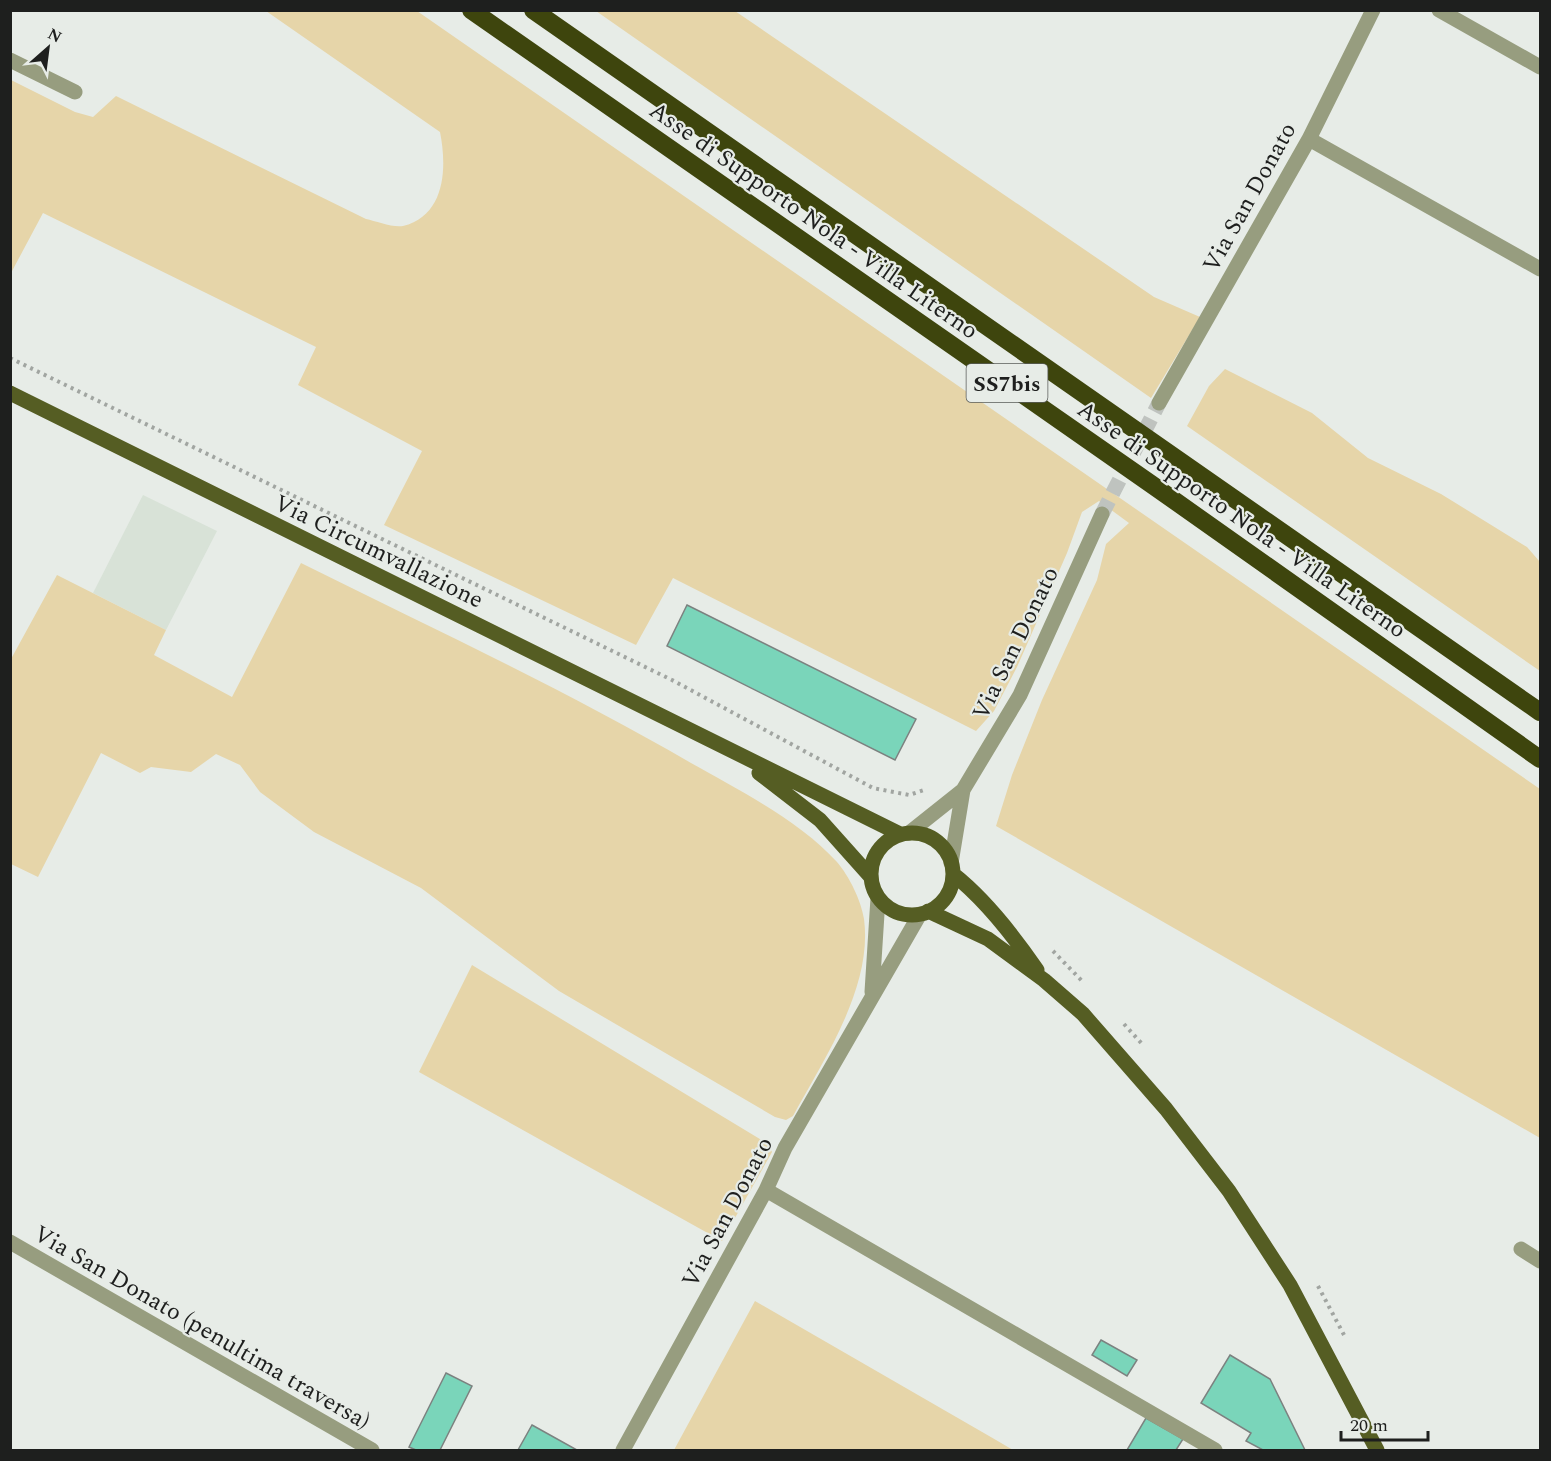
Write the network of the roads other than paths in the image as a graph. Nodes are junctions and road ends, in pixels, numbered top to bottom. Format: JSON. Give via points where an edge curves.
{"nodes":[{"id":1,"x":471,"y":10,"type":"edge"},
{"id":2,"x":533,"y":10,"type":"edge"},
{"id":3,"x":1373,"y":10,"type":"edge"},
{"id":4,"x":1439,"y":10,"type":"edge"},
{"id":5,"x":10,"y":60,"type":"edge"},
{"id":6,"x":1540,"y":67,"type":"edge"},
{"id":7,"x":75,"y":92,"type":"dead end"},
{"id":8,"x":1309,"y":139,"type":"junction"},
{"id":9,"x":1540,"y":269,"type":"edge"},
{"id":10,"x":10,"y":393,"type":"edge"},
{"id":11,"x":1159,"y":403,"type":"tunnel mouth"},
{"id":12,"x":1102,"y":514,"type":"tunnel mouth"},
{"id":13,"x":1540,"y":712,"type":"edge"},
{"id":14,"x":728,"y":749,"type":"junction"},
{"id":15,"x":1540,"y":759,"type":"edge"},
{"id":16,"x":963,"y":790,"type":"junction"},
{"id":17,"x":905,"y":833,"type":"junction"},
{"id":18,"x":952,"y":868,"type":"junction"},
{"id":19,"x":870,"y":876,"type":"junction"},
{"id":20,"x":878,"y":898,"type":"junction"},
{"id":21,"x":924,"y":913,"type":"junction"},
{"id":22,"x":1044,"y":980,"type":"junction"},
{"id":23,"x":872,"y":995,"type":"junction"},
{"id":24,"x":766,"y":1190,"type":"junction"},
{"id":25,"x":10,"y":1242,"type":"edge"},
{"id":26,"x":1521,"y":1249,"type":"dead end"},
{"id":27,"x":1540,"y":1261,"type":"edge"},
{"id":28,"x":372,"y":1450,"type":"edge"},
{"id":29,"x":623,"y":1450,"type":"edge"},
{"id":30,"x":1215,"y":1450,"type":"edge"},
{"id":31,"x":1377,"y":1450,"type":"edge"}],
"edges":[{"from":1,"to":15,"type":"highway","name":"Asse di Supporto Nola - Villa Literno","number":"SS7bis"},
{"from":2,"to":13,"type":"highway","name":"Asse di Supporto Nola - Villa Literno","number":"SS7bis"},
{"from":3,"to":8,"type":"street","name":"Via San Donato"},
{"from":4,"to":6,"type":"street"},
{"from":5,"to":7,"type":"street"},
{"from":8,"to":9,"type":"street"},
{"from":8,"to":11,"type":"street","name":"Via San Donato"},
{"from":10,"to":14,"type":"main road","name":"Via Circumvallazione"},
{"from":12,"to":16,"type":"street","name":"Via San Donato","via":[[1020,695]]},
{"from":14,"to":17,"type":"main road"},
{"from":14,"to":19,"type":"main road","via":[[820,820]]},
{"from":16,"to":17,"type":"street","name":"Via San Donato"},
{"from":16,"to":18,"type":"street","name":"Via San Donato"},
{"from":17,"to":18,"type":"main road","via":[[926,835],[937,842]]},
{"from":17,"to":19,"type":"main road","via":[[878,850]]},
{"from":18,"to":21,"type":"main road","via":[[946,897]]},
{"from":18,"to":22,"type":"main road","via":[[1020,945]]},
{"from":19,"to":20,"type":"main road"},
{"from":20,"to":21,"type":"main road","via":[[897,912]]},
{"from":20,"to":23,"type":"street"},
{"from":21,"to":22,"type":"main road","via":[[988,939]]},
{"from":21,"to":23,"type":"street","name":"Via San Donato"},
{"from":22,"to":31,"type":"main road","via":[[1083,1014],[1151,1091],[1229,1191],[1290,1285]]},
{"from":23,"to":24,"type":"street","name":"Via San Donato","via":[[785,1148]]},
{"from":24,"to":29,"type":"street","name":"Via San Donato"},
{"from":24,"to":30,"type":"street"},
{"from":25,"to":28,"type":"street","name":"Via San Donato (penultima traversa)"},
{"from":26,"to":27,"type":"street"}]}
